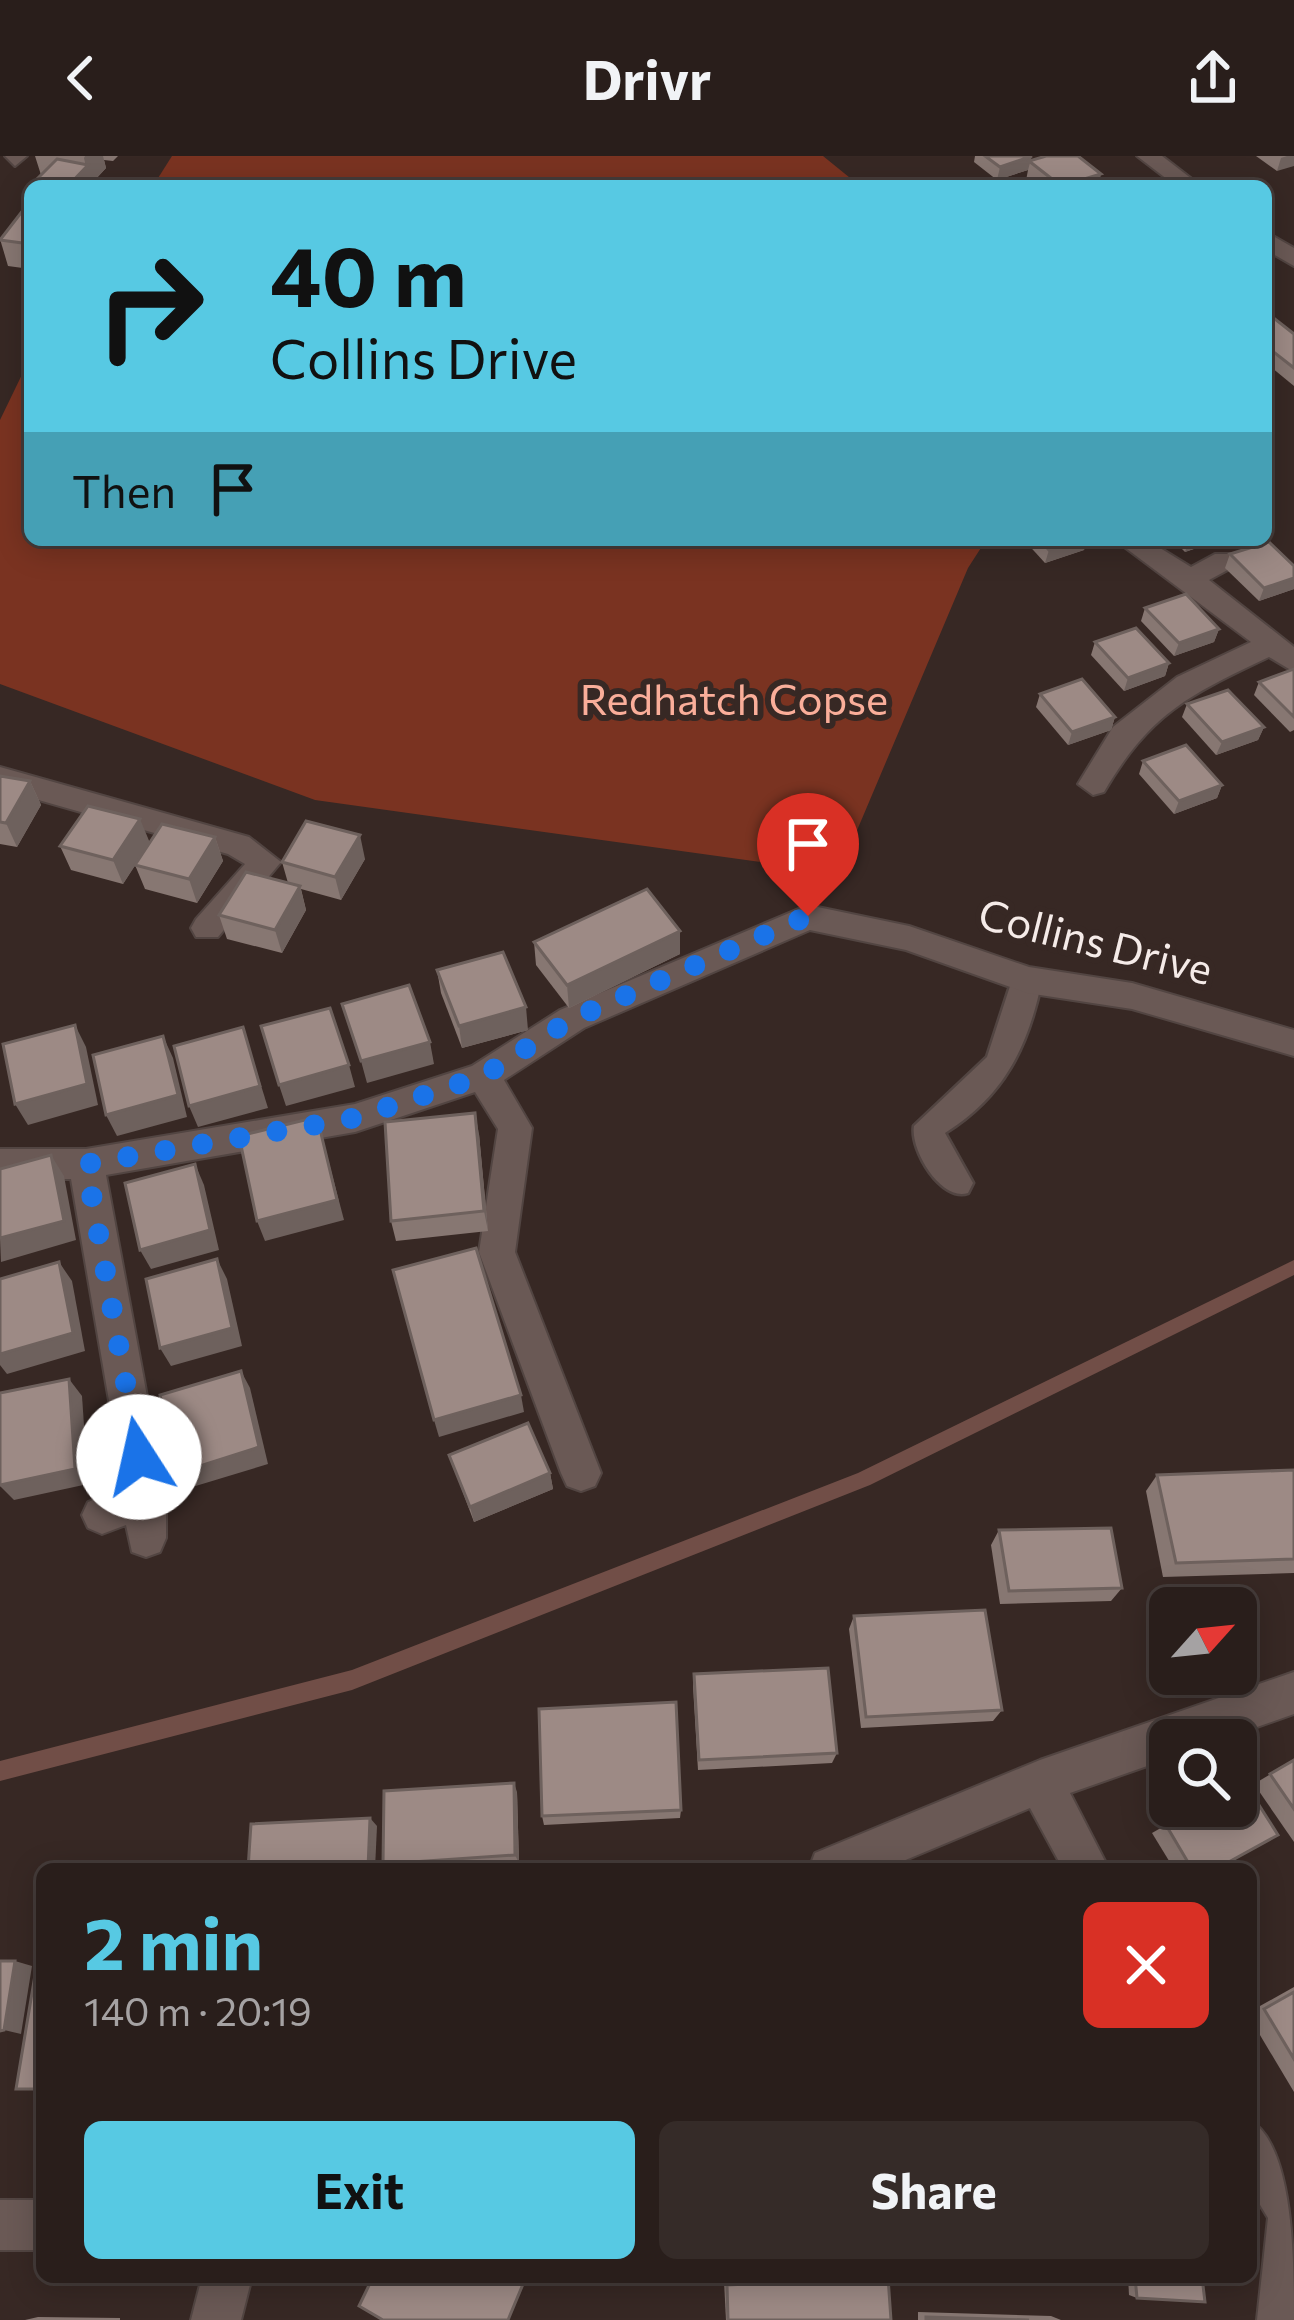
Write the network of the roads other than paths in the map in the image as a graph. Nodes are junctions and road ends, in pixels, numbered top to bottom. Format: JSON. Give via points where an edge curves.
{"nodes":[{"id":1,"x":1148,"y":156,"type":"edge"},
{"id":2,"x":1182,"y":180,"type":"edge"},
{"id":3,"x":1138,"y":546,"type":"edge"},
{"id":4,"x":1225,"y":560,"type":"edge"},
{"id":5,"x":1190,"y":579,"type":"junction"},
{"id":6,"x":1281,"y":654,"type":"edge"},
{"id":7,"x":0,"y":778,"type":"edge"},
{"id":8,"x":1093,"y":784,"type":"dead end"},
{"id":9,"x":250,"y":878,"type":"junction"},
{"id":10,"x":286,"y":895,"type":"edge"},
{"id":11,"x":207,"y":928,"type":"dead end"},
{"id":12,"x":1027,"y":980,"type":"junction"},
{"id":13,"x":1294,"y":1043,"type":"edge"},
{"id":14,"x":483,"y":1076,"type":"junction"},
{"id":15,"x":0,"y":1164,"type":"edge"},
{"id":16,"x":86,"y":1164,"type":"junction"},
{"id":17,"x":957,"y":1183,"type":"dead end"},
{"id":18,"x":581,"y":1473,"type":"dead end"},
{"id":19,"x":102,"y":1515,"type":"dead end"},
{"id":20,"x":1294,"y":1693,"type":"edge"},
{"id":21,"x":1040,"y":1782,"type":"junction"},
{"id":22,"x":845,"y":1863,"type":"edge"},
{"id":23,"x":1085,"y":1863,"type":"edge"},
{"id":24,"x":1257,"y":2155,"type":"edge"},
{"id":25,"x":1294,"y":2214,"type":"edge"},
{"id":26,"x":0,"y":2225,"type":"edge"},
{"id":27,"x":36,"y":2225,"type":"edge"},
{"id":28,"x":225,"y":2283,"type":"edge"},
{"id":29,"x":216,"y":2320,"type":"edge"},
{"id":30,"x":1282,"y":2320,"type":"edge"}],
"edges":[{"from":1,"to":2,"type":"street"},
{"from":3,"to":5,"type":"street"},
{"from":4,"to":5,"type":"street"},
{"from":5,"to":6,"type":"street"},
{"from":6,"to":8,"type":"street","via":[[1187,684],[1123,734]]},
{"from":7,"to":9,"type":"street","via":[[238,845],[265,862]]},
{"from":9,"to":10,"type":"street"},
{"from":9,"to":11,"type":"street"},
{"from":12,"to":13,"type":"street","name":"Collins Drive","via":[[1132,996]]},
{"from":12,"to":14,"type":"street","name":"Collins Drive","via":[[909,938],[808,916],[572,1019]]},
{"from":12,"to":17,"type":"lane","via":[[1009,1048],[988,1084],[930,1126],[928,1137]]},
{"from":14,"to":16,"type":"street","name":"Collins Drive","via":[[355,1118]]},
{"from":14,"to":18,"type":"street","via":[[515,1127],[496,1252]]},
{"from":15,"to":16,"type":"street","name":"Collins Drive"},
{"from":16,"to":19,"type":"street","via":[[146,1519]]},
{"from":20,"to":21,"type":"street"},
{"from":21,"to":22,"type":"street"},
{"from":21,"to":23,"type":"street"},
{"from":24,"to":25,"type":"street"},
{"from":25,"to":30,"type":"street"},
{"from":26,"to":27,"type":"street"},
{"from":28,"to":29,"type":"street"}]}
